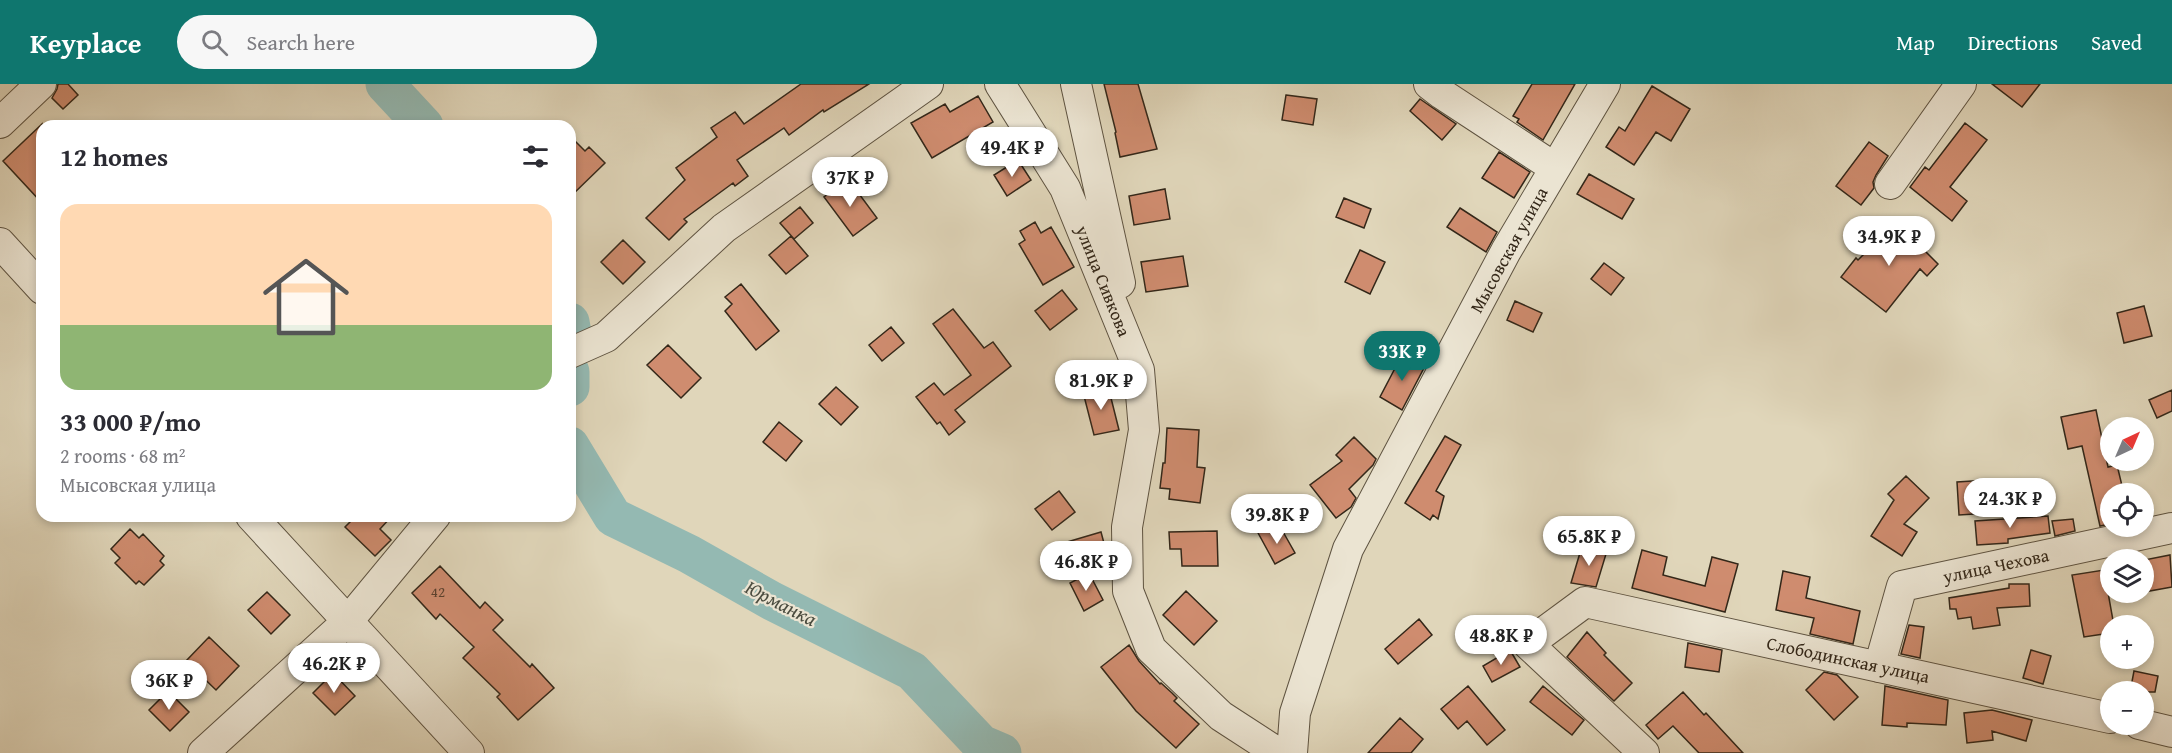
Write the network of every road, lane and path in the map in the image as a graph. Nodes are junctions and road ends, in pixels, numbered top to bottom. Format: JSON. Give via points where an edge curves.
{"nodes":[{"id":1,"x":41,"y":84,"type":"edge"},
{"id":2,"x":927,"y":84,"type":"edge"},
{"id":3,"x":1000,"y":84,"type":"edge"},
{"id":4,"x":1076,"y":84,"type":"edge"},
{"id":5,"x":1429,"y":84,"type":"edge"},
{"id":6,"x":1605,"y":84,"type":"edge"},
{"id":7,"x":1961,"y":84,"type":"edge"},
{"id":8,"x":0,"y":123,"type":"edge"},
{"id":9,"x":1555,"y":168,"type":"junction"},
{"id":10,"x":1890,"y":184,"type":"dead end"},
{"id":11,"x":0,"y":243,"type":"edge"},
{"id":12,"x":36,"y":282,"type":"edge"},
{"id":13,"x":576,"y":350,"type":"edge"},
{"id":14,"x":1139,"y":370,"type":"junction"},
{"id":15,"x":257,"y":522,"type":"edge"},
{"id":16,"x":430,"y":522,"type":"edge"},
{"id":17,"x":2172,"y":528,"type":"edge"},
{"id":18,"x":348,"y":621,"type":"junction"},
{"id":19,"x":1879,"y":667,"type":"junction"},
{"id":20,"x":2100,"y":716,"type":"edge"},
{"id":21,"x":2154,"y":728,"type":"edge"},
{"id":22,"x":2172,"y":732,"type":"edge"},
{"id":23,"x":203,"y":753,"type":"edge"},
{"id":24,"x":469,"y":753,"type":"edge"},
{"id":25,"x":1278,"y":753,"type":"edge"},
{"id":26,"x":1292,"y":753,"type":"edge"},
{"id":27,"x":1644,"y":753,"type":"edge"}],
"edges":[{"from":1,"to":8,"type":"street"},
{"from":2,"to":13,"type":"street","via":[[724,228],[606,337]]},
{"from":3,"to":14,"type":"street","name":"улица Сивкова","via":[[1065,188]]},
{"from":4,"to":14,"type":"street"},
{"from":5,"to":9,"type":"street"},
{"from":6,"to":9,"type":"street","name":"Мысовская улица"},
{"from":7,"to":10,"type":"street"},
{"from":9,"to":26,"type":"street","name":"Мысовская улица","via":[[1506,251],[1348,549],[1295,713]]},
{"from":11,"to":12,"type":"street"},
{"from":14,"to":25,"type":"street","name":"улица Сивкова","via":[[1144,430],[1127,527],[1128,591],[1151,649],[1221,716]]},
{"from":15,"to":18,"type":"street"},
{"from":16,"to":18,"type":"street"},
{"from":17,"to":19,"type":"street","name":"улица Чехова","via":[[1902,586]]},
{"from":18,"to":23,"type":"street"},
{"from":18,"to":24,"type":"street"},
{"from":19,"to":20,"type":"street","name":"Слободинская улица"},
{"from":19,"to":27,"type":"street","name":"Слободинская улица","via":[[1586,602],[1528,644]]},
{"from":21,"to":22,"type":"street"}]}
